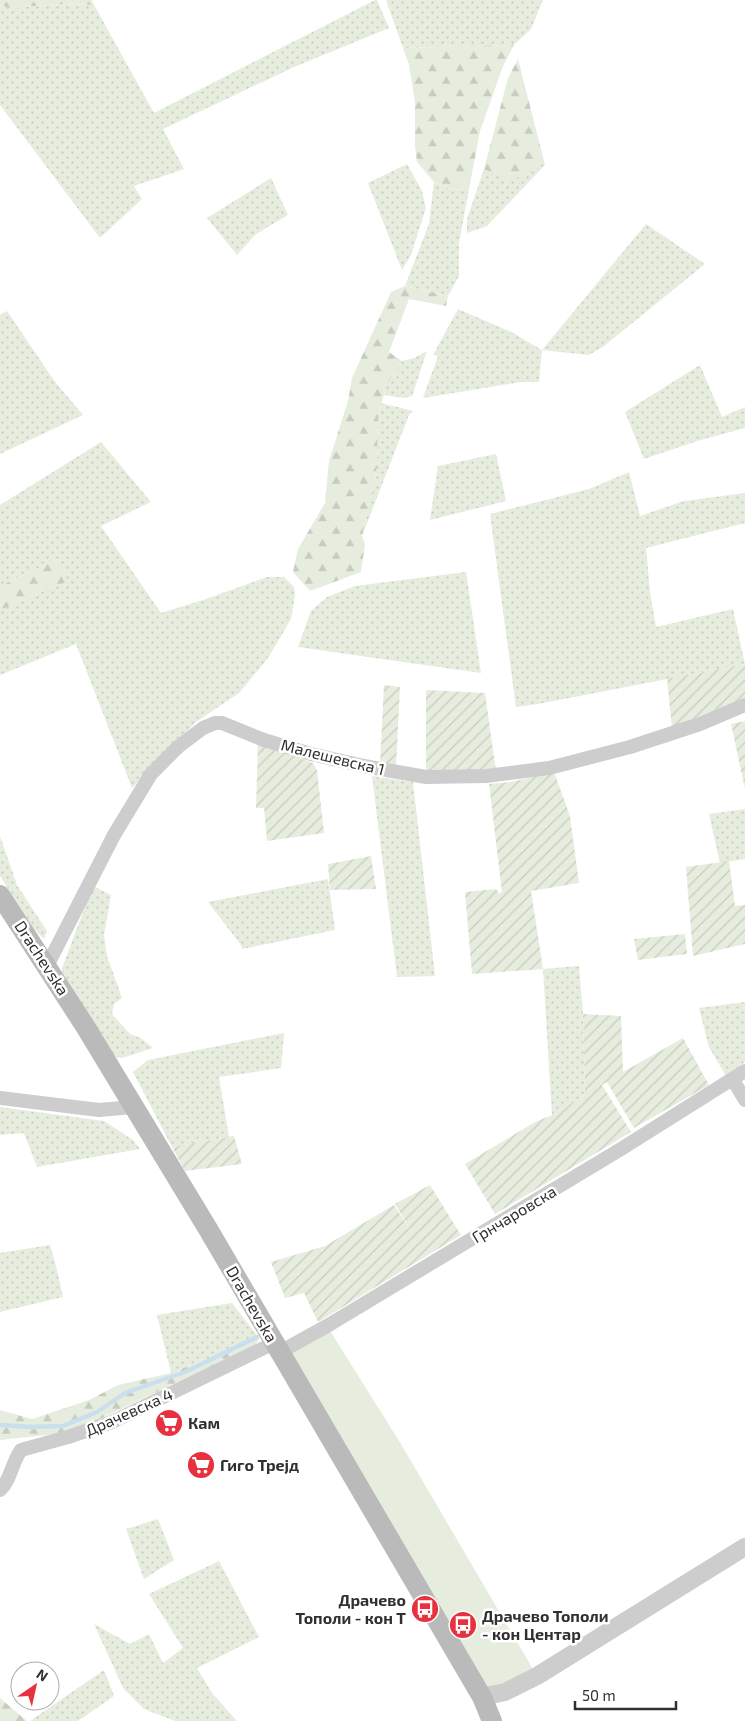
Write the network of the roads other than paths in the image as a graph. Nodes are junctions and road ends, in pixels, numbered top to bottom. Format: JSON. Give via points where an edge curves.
{"nodes":[{"id":1,"x":745,"y":704,"type":"edge"},
{"id":2,"x":0,"y":895,"type":"edge"},
{"id":3,"x":46,"y":966,"type":"junction"},
{"id":4,"x":745,"y":1071,"type":"edge"},
{"id":5,"x":733,"y":1080,"type":"junction"},
{"id":6,"x":0,"y":1098,"type":"edge"},
{"id":7,"x":745,"y":1100,"type":"edge"},
{"id":8,"x":133,"y":1107,"type":"junction"},
{"id":9,"x":277,"y":1347,"type":"junction"},
{"id":10,"x":0,"y":1490,"type":"edge"},
{"id":11,"x":745,"y":1547,"type":"edge"},
{"id":12,"x":432,"y":1610,"type":"junction"},
{"id":13,"x":504,"y":1692,"type":"junction"},
{"id":14,"x":482,"y":1698,"type":"junction"},
{"id":15,"x":492,"y":1721,"type":"edge"}],
"edges":[{"from":1,"to":3,"type":"street","name":"Малешевска 1","via":[[700,724],[630,747],[550,768],[486,776],[426,776],[364,766],[311,754],[222,724],[209,725],[178,747],[151,774],[114,835]]},
{"from":2,"to":3,"type":"main road","name":"Drachevska"},
{"from":3,"to":8,"type":"main road","name":"Drachevska"},
{"from":4,"to":5,"type":"street","name":"Грнчаровска"},
{"from":5,"to":7,"type":"street"},
{"from":5,"to":9,"type":"street","name":"Грнчаровска","via":[[327,1326]]},
{"from":6,"to":8,"type":"street","via":[[99,1110]]},
{"from":8,"to":9,"type":"main road","name":"Drachevska"},
{"from":9,"to":10,"type":"street","name":"Драчевска 4","via":[[112,1422],[21,1450],[6,1484]]},
{"from":9,"to":12,"type":"main road","name":"Drachevska"},
{"from":11,"to":13,"type":"street","via":[[537,1676]]},
{"from":12,"to":13,"type":"street","via":[[446,1621],[479,1676],[492,1688]]},
{"from":12,"to":14,"type":"main road","name":"Drachevska"},
{"from":13,"to":14,"type":"street"},
{"from":14,"to":15,"type":"main road","name":"Drachevska"}]}
